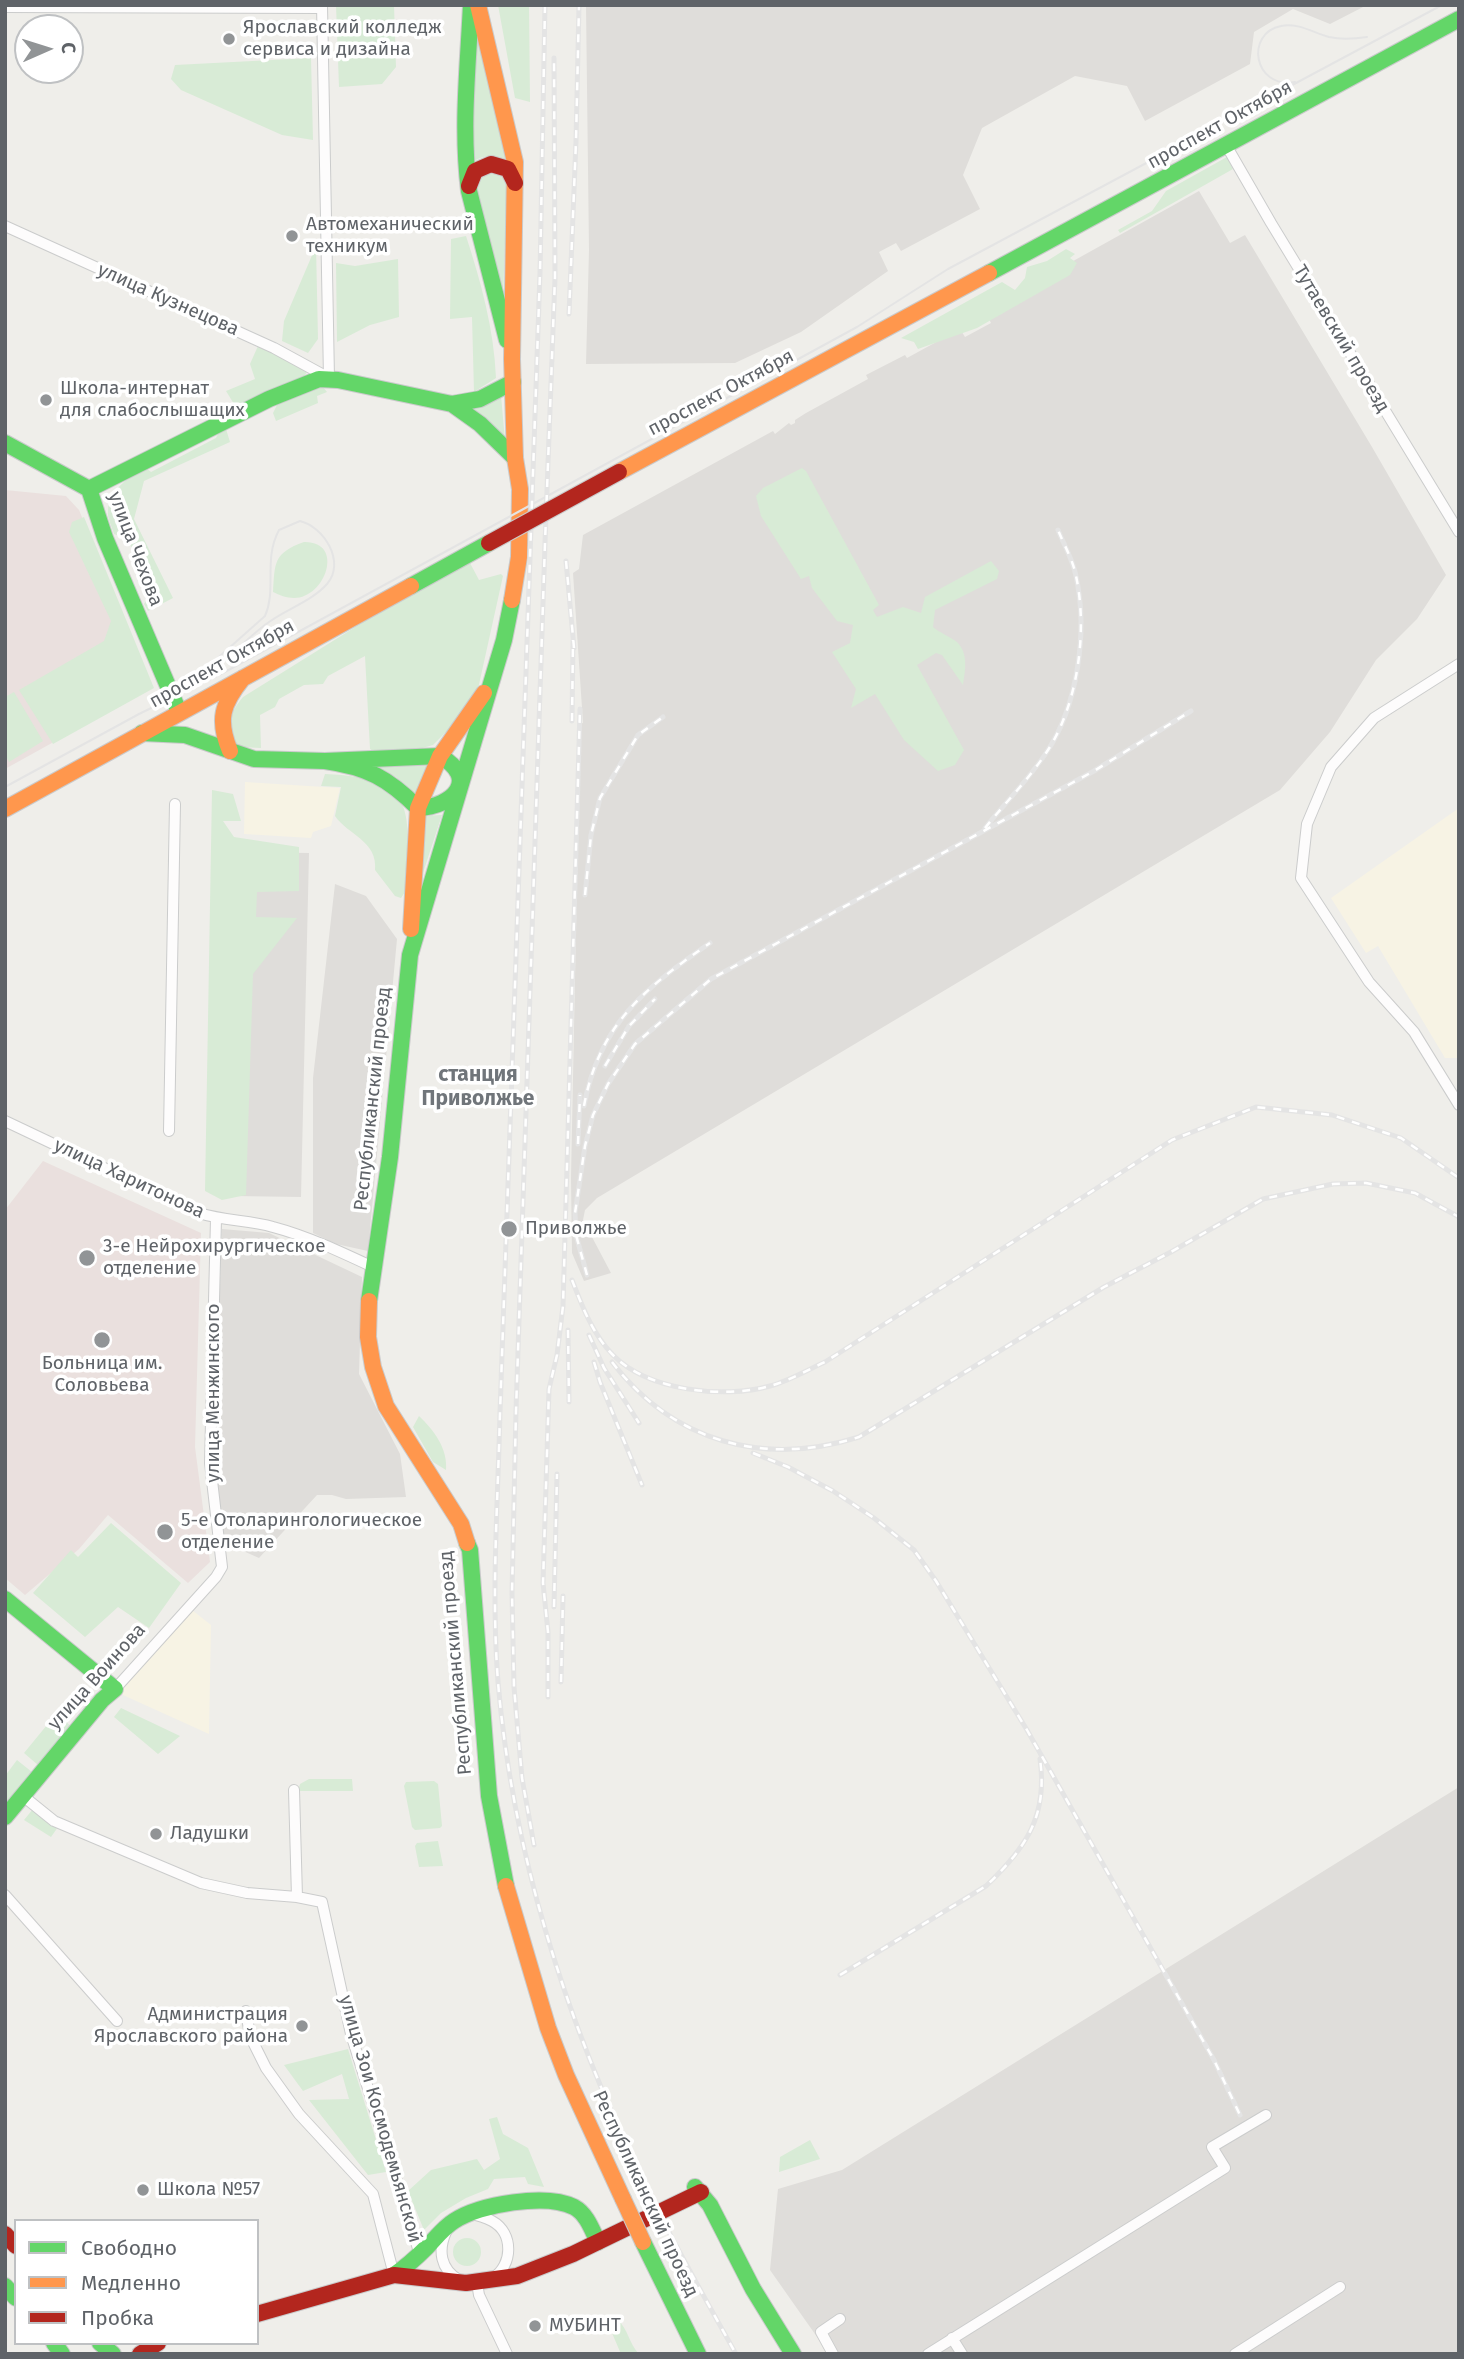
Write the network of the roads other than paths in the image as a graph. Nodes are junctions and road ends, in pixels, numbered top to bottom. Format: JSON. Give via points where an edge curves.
{"nodes":[{"id":1,"x":471,"y":5,"type":"edge"},
{"id":2,"x":478,"y":5,"type":"edge"},
{"id":3,"x":322,"y":6,"type":"edge"},
{"id":4,"x":5,"y":8,"type":"edge"},
{"id":5,"x":1459,"y":19,"type":"edge"},
{"id":6,"x":1226,"y":145,"type":"junction"},
{"id":7,"x":516,"y":185,"type":"junction"},
{"id":8,"x":469,"y":191,"type":"junction"},
{"id":9,"x":5,"y":226,"type":"edge"},
{"id":10,"x":512,"y":359,"type":"junction"},
{"id":11,"x":329,"y":378,"type":"junction"},
{"id":12,"x":513,"y":382,"type":"junction"},
{"id":13,"x":453,"y":404,"type":"junction"},
{"id":14,"x":5,"y":443,"type":"edge"},
{"id":15,"x":515,"y":458,"type":"junction"},
{"id":16,"x":89,"y":489,"type":"junction"},
{"id":17,"x":1459,"y":532,"type":"edge"},
{"id":18,"x":1459,"y":664,"type":"edge"},
{"id":19,"x":246,"y":674,"type":"junction"},
{"id":20,"x":491,"y":681,"type":"junction"},
{"id":21,"x":179,"y":712,"type":"junction"},
{"id":22,"x":142,"y":733,"type":"junction"},
{"id":23,"x":230,"y":751,"type":"junction"},
{"id":24,"x":440,"y":756,"type":"junction"},
{"id":25,"x":325,"y":761,"type":"junction"},
{"id":26,"x":459,"y":790,"type":"junction"},
{"id":27,"x":175,"y":804,"type":"dead end"},
{"id":28,"x":418,"y":808,"type":"junction"},
{"id":29,"x":5,"y":809,"type":"edge"},
{"id":30,"x":410,"y":956,"type":"junction"},
{"id":31,"x":1459,"y":1105,"type":"edge"},
{"id":32,"x":5,"y":1121,"type":"edge"},
{"id":33,"x":169,"y":1131,"type":"dead end"},
{"id":34,"x":216,"y":1219,"type":"junction"},
{"id":35,"x":373,"y":1268,"type":"junction"},
{"id":36,"x":222,"y":1567,"type":"joint"},
{"id":37,"x":5,"y":1599,"type":"edge"},
{"id":38,"x":115,"y":1689,"type":"junction"},
{"id":39,"x":294,"y":1790,"type":"dead end"},
{"id":40,"x":23,"y":1796,"type":"junction"},
{"id":41,"x":5,"y":1817,"type":"edge"},
{"id":42,"x":5,"y":1895,"type":"edge"},
{"id":43,"x":297,"y":1897,"type":"junction"},
{"id":44,"x":246,"y":2011,"type":"dead end"},
{"id":45,"x":117,"y":2021,"type":"dead end"},
{"id":46,"x":1266,"y":2115,"type":"dead end"},
{"id":47,"x":461,"y":2217,"type":"junction"},
{"id":48,"x":596,"y":2238,"type":"junction"},
{"id":49,"x":420,"y":2255,"type":"junction"},
{"id":50,"x":394,"y":2276,"type":"junction"},
{"id":51,"x":477,"y":2283,"type":"junction"},
{"id":52,"x":1340,"y":2287,"type":"dead end"},
{"id":53,"x":259,"y":2313,"type":"edge"},
{"id":54,"x":840,"y":2319,"type":"dead end"},
{"id":55,"x":952,"y":2338,"type":"junction"},
{"id":56,"x":1239,"y":2353,"type":"edge"},
{"id":57,"x":507,"y":2354,"type":"edge"},
{"id":58,"x":698,"y":2354,"type":"edge"},
{"id":59,"x":793,"y":2354,"type":"edge"},
{"id":60,"x":833,"y":2354,"type":"edge"},
{"id":61,"x":928,"y":2354,"type":"edge"},
{"id":62,"x":962,"y":2354,"type":"edge"}],
"edges":[{"from":1,"to":8,"type":"main road","name":"Республиканский проезд","via":[[464,140]]},
{"from":2,"to":7,"type":"main road","name":"Республиканский проезд","via":[[512,143]]},
{"from":3,"to":4,"type":"street"},
{"from":3,"to":11,"type":"street"},
{"from":5,"to":6,"type":"main road","name":"проспект Октября"},
{"from":6,"to":17,"type":"street","name":"Тутаевский проезд"},
{"from":6,"to":19,"type":"main road","name":"проспект Октября","bridge":true},
{"from":7,"to":8,"type":"main road","via":[[508,169],[491,163],[475,170]]},
{"from":7,"to":10,"type":"main road","name":"Республиканский проезд"},
{"from":8,"to":10,"type":"main road","name":"Республиканский проезд"},
{"from":9,"to":11,"type":"street","name":"улица Кузнецова","via":[[274,348]]},
{"from":10,"to":12,"type":"main road","name":"Республиканский проезд"},
{"from":11,"to":13,"type":"main road"},
{"from":11,"to":16,"type":"main road","via":[[269,399]]},
{"from":12,"to":13,"type":"main road","via":[[480,399]]},
{"from":12,"to":15,"type":"main road","name":"Республиканский проезд"},
{"from":13,"to":15,"type":"main road"},
{"from":14,"to":16,"type":"main road","name":"улица Чехова"},
{"from":15,"to":20,"type":"main road","name":"Республиканский проезд","via":[[510,489],[507,627]]},
{"from":16,"to":21,"type":"main road","name":"улица Чехова","via":[[105,538]]},
{"from":18,"to":31,"type":"street","via":[[1374,718],[1331,767],[1307,824],[1301,878],[1369,982],[1414,1032]]},
{"from":19,"to":21,"type":"main road","name":"проспект Октября"},
{"from":19,"to":23,"type":"main road","via":[[221,717],[222,736]]},
{"from":20,"to":24,"type":"main road","name":"Республиканский проезд"},
{"from":20,"to":26,"type":"main road","name":"Республиканский проезд"},
{"from":21,"to":22,"type":"main road","name":"проспект Октября"},
{"from":22,"to":23,"type":"main road","via":[[185,735]]},
{"from":22,"to":29,"type":"main road","name":"проспект Октября"},
{"from":23,"to":25,"type":"main road","via":[[254,758]]},
{"from":24,"to":25,"type":"main road"},
{"from":24,"to":26,"type":"main road","via":[[457,768]]},
{"from":24,"to":28,"type":"main road","name":"Республиканский проезд"},
{"from":25,"to":28,"type":"main road","via":[[385,777]]},
{"from":26,"to":28,"type":"main road","via":[[438,807]]},
{"from":26,"to":30,"type":"main road","name":"Республиканский проезд"},
{"from":27,"to":33,"type":"street"},
{"from":28,"to":30,"type":"main road","name":"Республиканский проезд"},
{"from":30,"to":35,"type":"main road","name":"Республиканский проезд","via":[[390,1157]]},
{"from":32,"to":34,"type":"street","name":"улица Харитонова"},
{"from":34,"to":35,"type":"street","name":"улица Харитонова","via":[[276,1227]]},
{"from":34,"to":36,"type":"street","name":"улица Менжинского","via":[[209,1463]]},
{"from":35,"to":58,"type":"main road","name":"Республиканский проезд","bridge":true,"via":[[368,1337],[380,1391],[461,1524],[470,1550],[489,1796],[520,1941],[566,2076]]},
{"from":36,"to":38,"type":"street","name":"улица Воинова"},
{"from":37,"to":38,"type":"main road"},
{"from":38,"to":40,"type":"main road","name":"улица Воинова"},
{"from":39,"to":43,"type":"street"},
{"from":40,"to":41,"type":"main road","name":"улица Воинова"},
{"from":40,"to":43,"type":"street","via":[[54,1821],[201,1883]]},
{"from":42,"to":45,"type":"street"},
{"from":43,"to":49,"type":"street","name":"улица Зои Космодемьянской","via":[[322,1902],[351,2034]]},
{"from":44,"to":50,"type":"street","name":"улица Зои Космодемьянской","via":[[250,2036],[266,2068],[304,2119],[373,2194]]},
{"from":46,"to":55,"type":"street","via":[[1212,2147],[1225,2168]]},
{"from":47,"to":48,"type":"main road","via":[[501,2204],[551,2202],[573,2206],[585,2216]]},
{"from":47,"to":49,"type":"main road"},
{"from":47,"to":51,"type":"street","via":[[440,2247],[442,2263],[452,2276]]},
{"from":47,"to":51,"type":"street","via":[[492,2221],[507,2239],[506,2264],[498,2275]]},
{"from":48,"to":51,"type":"main road","via":[[517,2276]]},
{"from":48,"to":59,"type":"main road","via":[[699,2189]]},
{"from":49,"to":50,"type":"main road"},
{"from":50,"to":51,"type":"main road"},
{"from":50,"to":53,"type":"main road"},
{"from":51,"to":57,"type":"street"},
{"from":52,"to":56,"type":"street"},
{"from":54,"to":60,"type":"street","via":[[821,2332]]},
{"from":55,"to":61,"type":"street"},
{"from":55,"to":62,"type":"street"}]}
